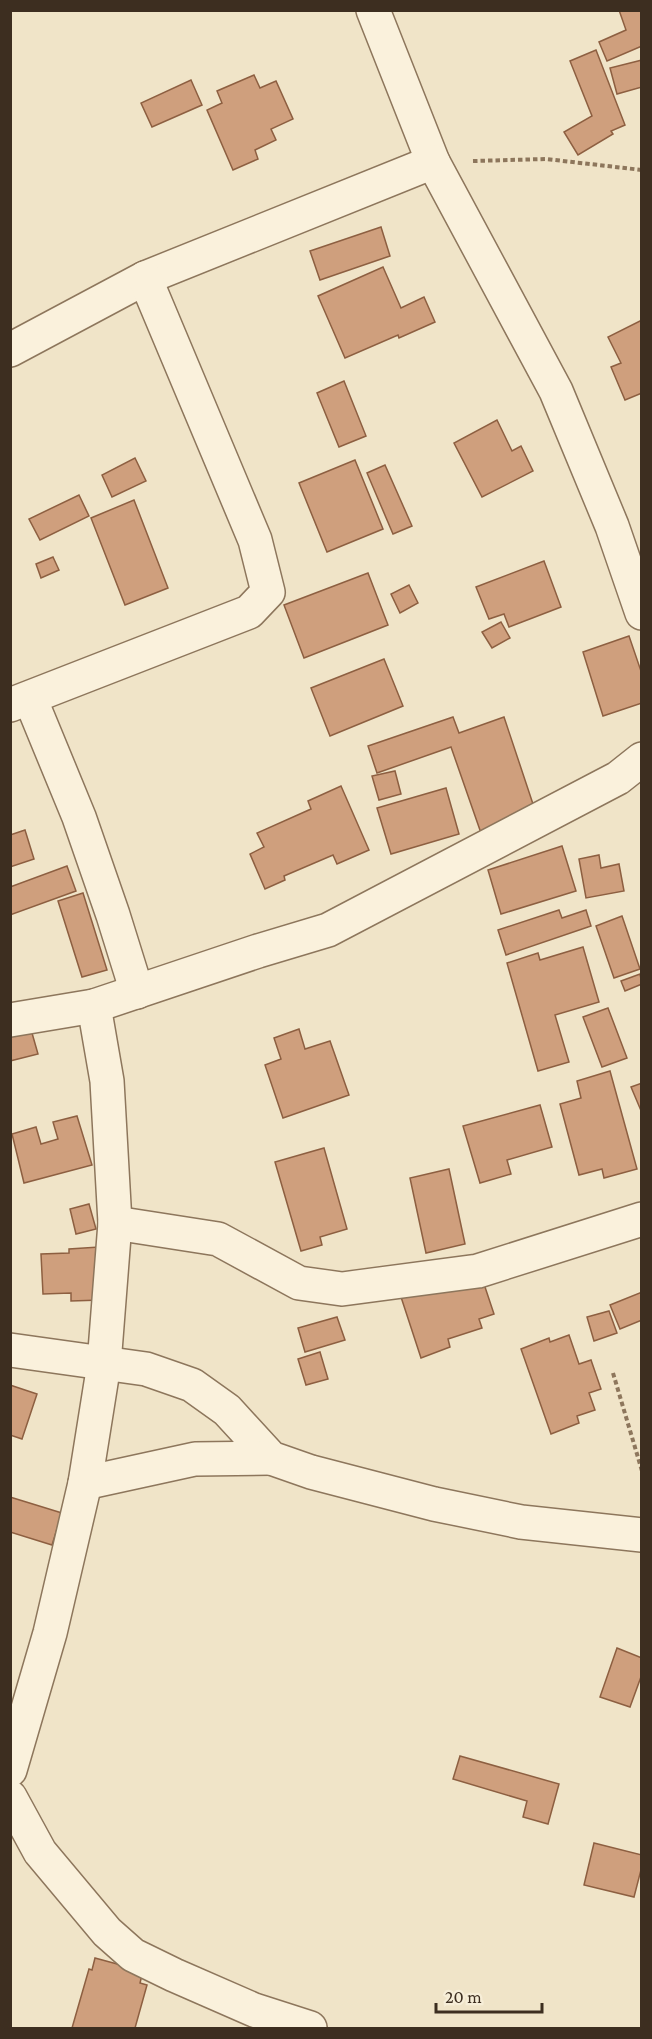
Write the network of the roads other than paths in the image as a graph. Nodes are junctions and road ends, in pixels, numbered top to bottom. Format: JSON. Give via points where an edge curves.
{"nodes":[{"id":1,"x":373,"y":10,"type":"edge"},
{"id":2,"x":433,"y":162,"type":"junction"},
{"id":3,"x":146,"y":278,"type":"junction"},
{"id":4,"x":10,"y":350,"type":"edge"},
{"id":5,"x":642,"y":614,"type":"edge"},
{"id":6,"x":20,"y":701,"type":"edge"},
{"id":7,"x":642,"y":759,"type":"edge"},
{"id":8,"x":137,"y":992,"type":"junction"},
{"id":9,"x":94,"y":1006,"type":"junction"},
{"id":10,"x":10,"y":1020,"type":"edge"},
{"id":11,"x":642,"y":1219,"type":"edge"},
{"id":12,"x":115,"y":1223,"type":"junction"},
{"id":13,"x":10,"y":1350,"type":"edge"},
{"id":14,"x":104,"y":1364,"type":"junction"},
{"id":15,"x":272,"y":1458,"type":"junction"},
{"id":16,"x":85,"y":1483,"type":"junction"},
{"id":17,"x":642,"y":1535,"type":"edge"},
{"id":18,"x":10,"y":1770,"type":"edge"},
{"id":19,"x":10,"y":1797,"type":"edge"},
{"id":20,"x":309,"y":2028,"type":"edge"}],
"edges":[{"from":1,"to":2,"type":"street"},
{"from":2,"to":3,"type":"street"},
{"from":2,"to":5,"type":"street","via":[[556,391],[612,526]]},
{"from":3,"to":4,"type":"street"},
{"from":3,"to":6,"type":"street","via":[[255,540],[268,592],[249,612]]},
{"from":6,"to":8,"type":"street","via":[[79,817]]},
{"from":7,"to":8,"type":"street","via":[[618,778],[328,930]]},
{"from":8,"to":9,"type":"street"},
{"from":9,"to":10,"type":"street"},
{"from":9,"to":12,"type":"street","via":[[107,1081]]},
{"from":11,"to":12,"type":"street","via":[[478,1271],[342,1289],[299,1283],[218,1239]]},
{"from":12,"to":14,"type":"street"},
{"from":13,"to":14,"type":"street"},
{"from":14,"to":15,"type":"street","via":[[146,1369],[192,1385],[227,1410]]},
{"from":14,"to":16,"type":"street"},
{"from":15,"to":16,"type":"street","via":[[195,1459]]},
{"from":15,"to":17,"type":"street","via":[[357,1485],[521,1522]]},
{"from":16,"to":18,"type":"street","via":[[50,1633]]},
{"from":19,"to":20,"type":"street","via":[[40,1852],[107,1932],[133,1955],[254,2010]]}]}
